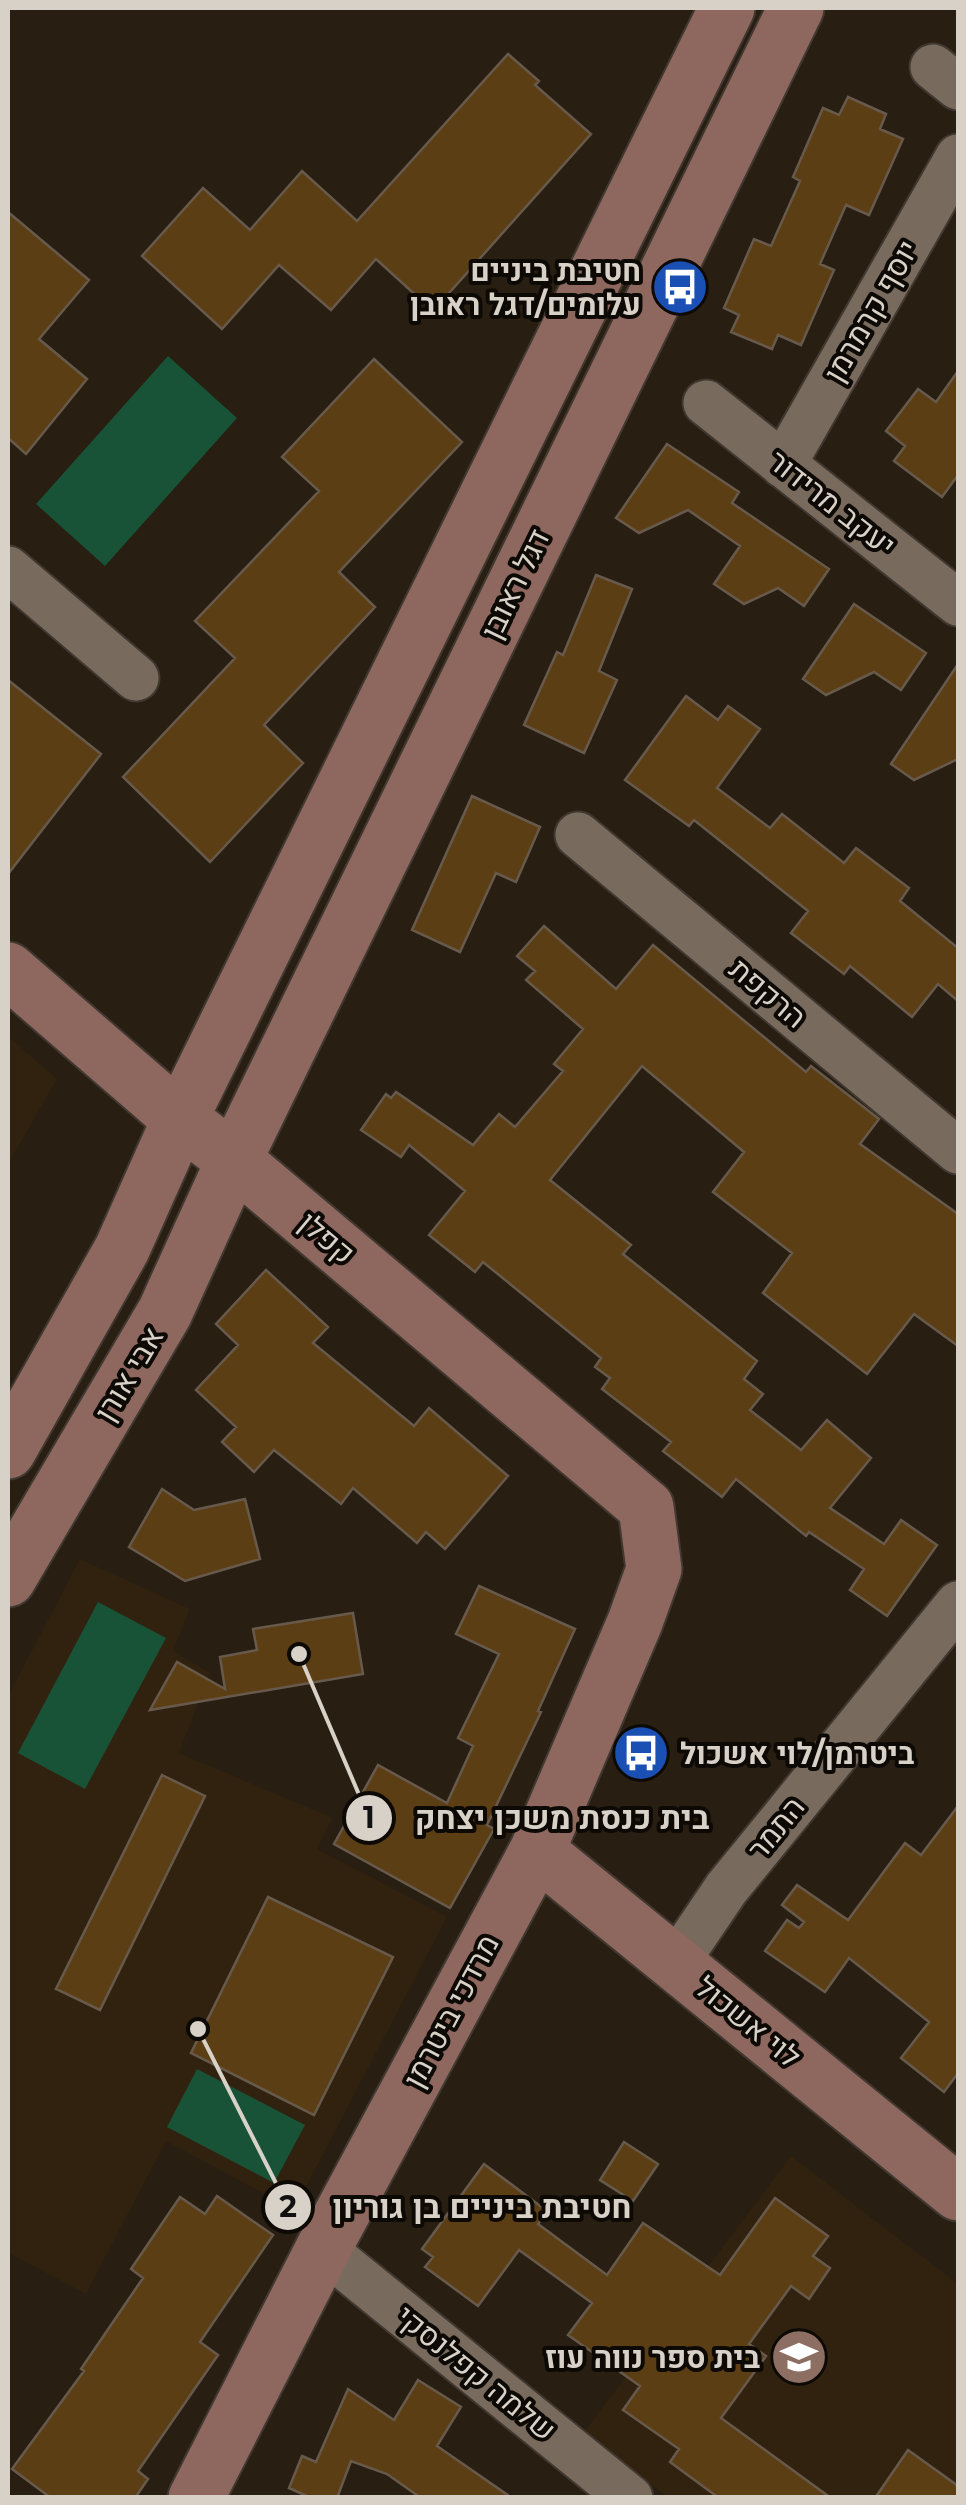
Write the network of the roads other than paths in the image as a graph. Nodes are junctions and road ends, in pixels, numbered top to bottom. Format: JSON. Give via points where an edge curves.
{"nodes":[{"id":1,"x":728,"y":8,"type":"edge"},
{"id":2,"x":796,"y":8,"type":"edge"},
{"id":3,"x":958,"y":157,"type":"edge"},
{"id":4,"x":706,"y":403,"type":"dead end"},
{"id":5,"x":784,"y":465,"type":"junction"},
{"id":6,"x":8,"y":569,"type":"edge"},
{"id":7,"x":958,"y":603,"type":"edge"},
{"id":8,"x":136,"y":678,"type":"dead end"},
{"id":9,"x":578,"y":835,"type":"dead end"},
{"id":10,"x":8,"y":970,"type":"edge"},
{"id":11,"x":180,"y":1119,"type":"junction"},
{"id":12,"x":958,"y":1151,"type":"edge"},
{"id":13,"x":234,"y":1160,"type":"junction"},
{"id":14,"x":8,"y":1451,"type":"edge"},
{"id":15,"x":646,"y":1507,"type":"joint"},
{"id":16,"x":8,"y":1579,"type":"edge"},
{"id":17,"x":958,"y":1604,"type":"edge"},
{"id":18,"x":538,"y":1851,"type":"junction"},
{"id":19,"x":676,"y":1963,"type":"junction"},
{"id":20,"x":955,"y":2184,"type":"edge"},
{"id":21,"x":323,"y":2249,"type":"junction"},
{"id":22,"x":196,"y":2498,"type":"edge"},
{"id":23,"x":630,"y":2498,"type":"edge"}],
"edges":[{"from":1,"to":11,"type":"street"},
{"from":2,"to":13,"type":"street","name":"דגל ראובן"},
{"from":3,"to":5,"type":"street","name":"יוסף קרמרמן"},
{"from":4,"to":5,"type":"street","name":"יעקב מרידור"},
{"from":5,"to":7,"type":"street","name":"יעקב מרידור"},
{"from":6,"to":8,"type":"street"},
{"from":9,"to":12,"type":"street","name":"הרקפת"},
{"from":10,"to":11,"type":"street","name":"קפלן"},
{"from":11,"to":13,"type":"street","name":"קפלן"},
{"from":11,"to":14,"type":"street","via":[[122,1248]]},
{"from":13,"to":15,"type":"street","name":"קפלן"},
{"from":13,"to":16,"type":"street","name":"אבי אורן","via":[[165,1312]]},
{"from":15,"to":18,"type":"street","name":"מרדכי ביטרמן","via":[[654,1569]]},
{"from":17,"to":19,"type":"street","name":"התמר","via":[[726,1890]]},
{"from":18,"to":19,"type":"street","name":"לוי אשכול"},
{"from":18,"to":21,"type":"street","name":"מרדכי ביטרמן"},
{"from":19,"to":20,"type":"street","name":"לוי אשכול"},
{"from":21,"to":22,"type":"street","name":"מרדכי ביטרמן"},
{"from":21,"to":23,"type":"street","name":"שלמה קפלנסקי"}]}
